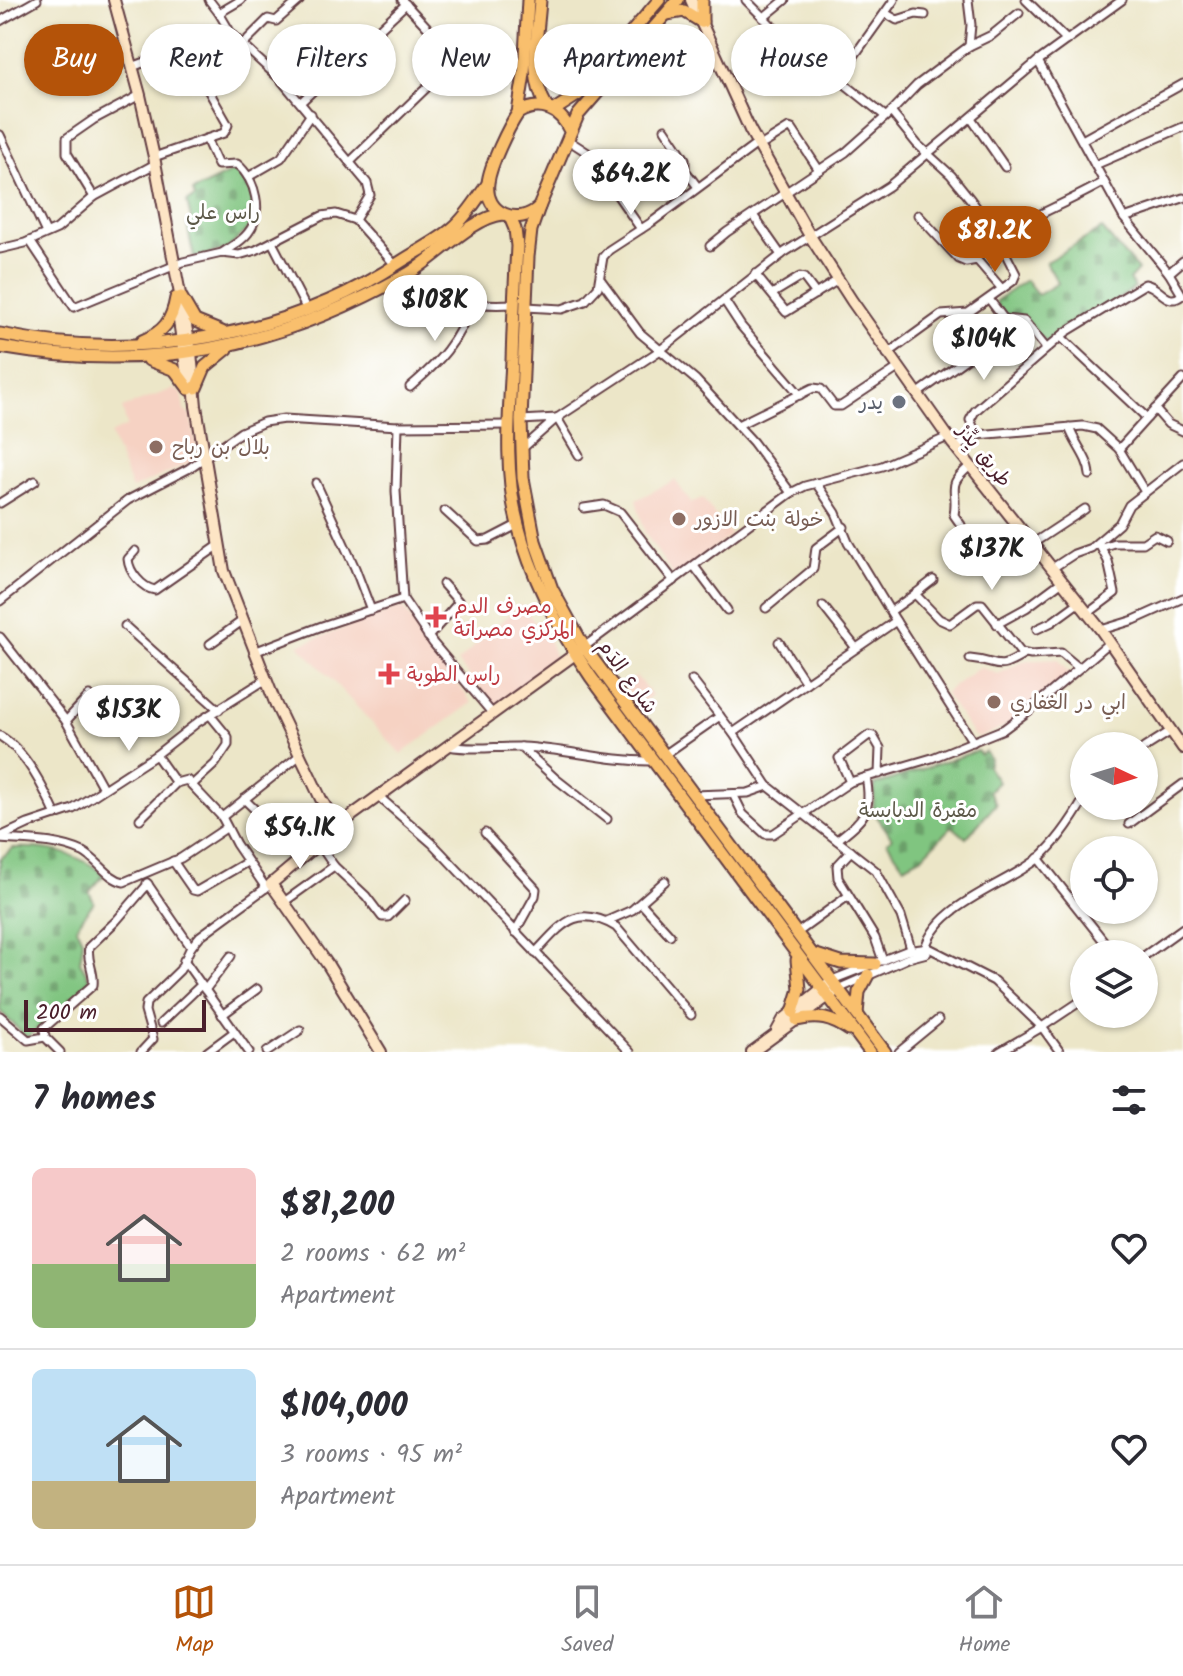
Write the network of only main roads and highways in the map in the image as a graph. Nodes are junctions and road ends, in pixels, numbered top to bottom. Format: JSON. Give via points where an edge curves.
{"nodes":[{"id":1,"x":528,"y":0,"type":"edge"},
{"id":2,"x":540,"y":0,"type":"edge"},
{"id":3,"x":659,"y":0,"type":"edge"},
{"id":4,"x":678,"y":0,"type":"edge"},
{"id":5,"x":702,"y":0,"type":"edge"},
{"id":6,"x":666,"y":14,"type":"junction"},
{"id":7,"x":550,"y":109,"type":"junction"},
{"id":8,"x":518,"y":113,"type":"junction"},
{"id":9,"x":569,"y":136,"type":"junction"},
{"id":10,"x":487,"y":185,"type":"junction"},
{"id":11,"x":539,"y":207,"type":"junction"},
{"id":12,"x":506,"y":216,"type":"junction"},
{"id":13,"x":399,"y":272,"type":"junction"},
{"id":14,"x":520,"y":305,"type":"junction"},
{"id":15,"x":265,"y":331,"type":"junction"},
{"id":16,"x":0,"y":334,"type":"edge"},
{"id":17,"x":232,"y":339,"type":"junction"},
{"id":18,"x":0,"y":347,"type":"edge"},
{"id":19,"x":133,"y":350,"type":"junction"},
{"id":20,"x":580,"y":651,"type":"junction"},
{"id":21,"x":659,"y":758,"type":"junction"},
{"id":22,"x":812,"y":954,"type":"junction"},
{"id":23,"x":796,"y":955,"type":"junction"},
{"id":24,"x":857,"y":1014,"type":"junction"},
{"id":25,"x":857,"y":1035,"type":"junction"},
{"id":26,"x":870,"y":1052,"type":"edge"},
{"id":27,"x":885,"y":1052,"type":"edge"}],
"edges":[{"from":1,"to":8,"type":"main road"},
{"from":2,"to":7,"type":"main road","via":[[536,77]]},
{"from":3,"to":7,"type":"main road","via":[[579,94]]},
{"from":4,"to":6,"type":"main road","name":"شارع الدَم"},
{"from":5,"to":6,"type":"main road","via":[[702,22],[684,11]]},
{"from":6,"to":9,"type":"main road","name":"شارع الدَم","via":[[586,103]]},
{"from":7,"to":8,"type":"main road","via":[[532,107]]},
{"from":7,"to":9,"type":"main road","via":[[564,118]]},
{"from":8,"to":10,"type":"main road"},
{"from":9,"to":11,"type":"main road","name":"شارع الدَم"},
{"from":10,"to":12,"type":"main road","name":"شارع الدَم","via":[[490,200]]},
{"from":10,"to":13,"type":"main road","via":[[453,228]]},
{"from":11,"to":12,"type":"main road","via":[[527,216]]},
{"from":11,"to":14,"type":"main road","name":"شارع الدَم"},
{"from":12,"to":13,"type":"main road","via":[[482,220]]},
{"from":12,"to":14,"type":"main road","name":"شارع الدَم","via":[[515,229]]},
{"from":13,"to":15,"type":"main road"},
{"from":13,"to":15,"type":"main road","via":[[364,299]]},
{"from":14,"to":20,"type":"main road","name":"شارع الدَم","via":[[521,449],[527,506],[539,554]]},
{"from":14,"to":20,"type":"main road","name":"شارع الدَم","via":[[509,425],[517,525],[540,589]]},
{"from":15,"to":17,"type":"main road"},
{"from":16,"to":19,"type":"main road"},
{"from":17,"to":19,"type":"main road"},
{"from":17,"to":19,"type":"main road","via":[[192,388],[168,366]]},
{"from":17,"to":19,"type":"main road","via":[[195,321],[178,295],[167,326]]},
{"from":18,"to":19,"type":"main road","via":[[62,355]]},
{"from":20,"to":21,"type":"main road","name":"شارع الدَم"},
{"from":21,"to":22,"type":"main road","name":"شارع الدَم","via":[[694,795]]},
{"from":21,"to":23,"type":"main road","name":"شارع الدَم"},
{"from":22,"to":24,"type":"main road","name":"شارع الدَم"},
{"from":22,"to":24,"type":"main road","via":[[875,967],[859,992]]},
{"from":23,"to":25,"type":"main road","name":"شارع الدَم"},
{"from":23,"to":25,"type":"main road","via":[[801,982],[795,1016],[827,1018]]},
{"from":24,"to":27,"type":"main road","name":"شارع الدَم"},
{"from":25,"to":26,"type":"main road","name":"شارع الدَم"}]}
